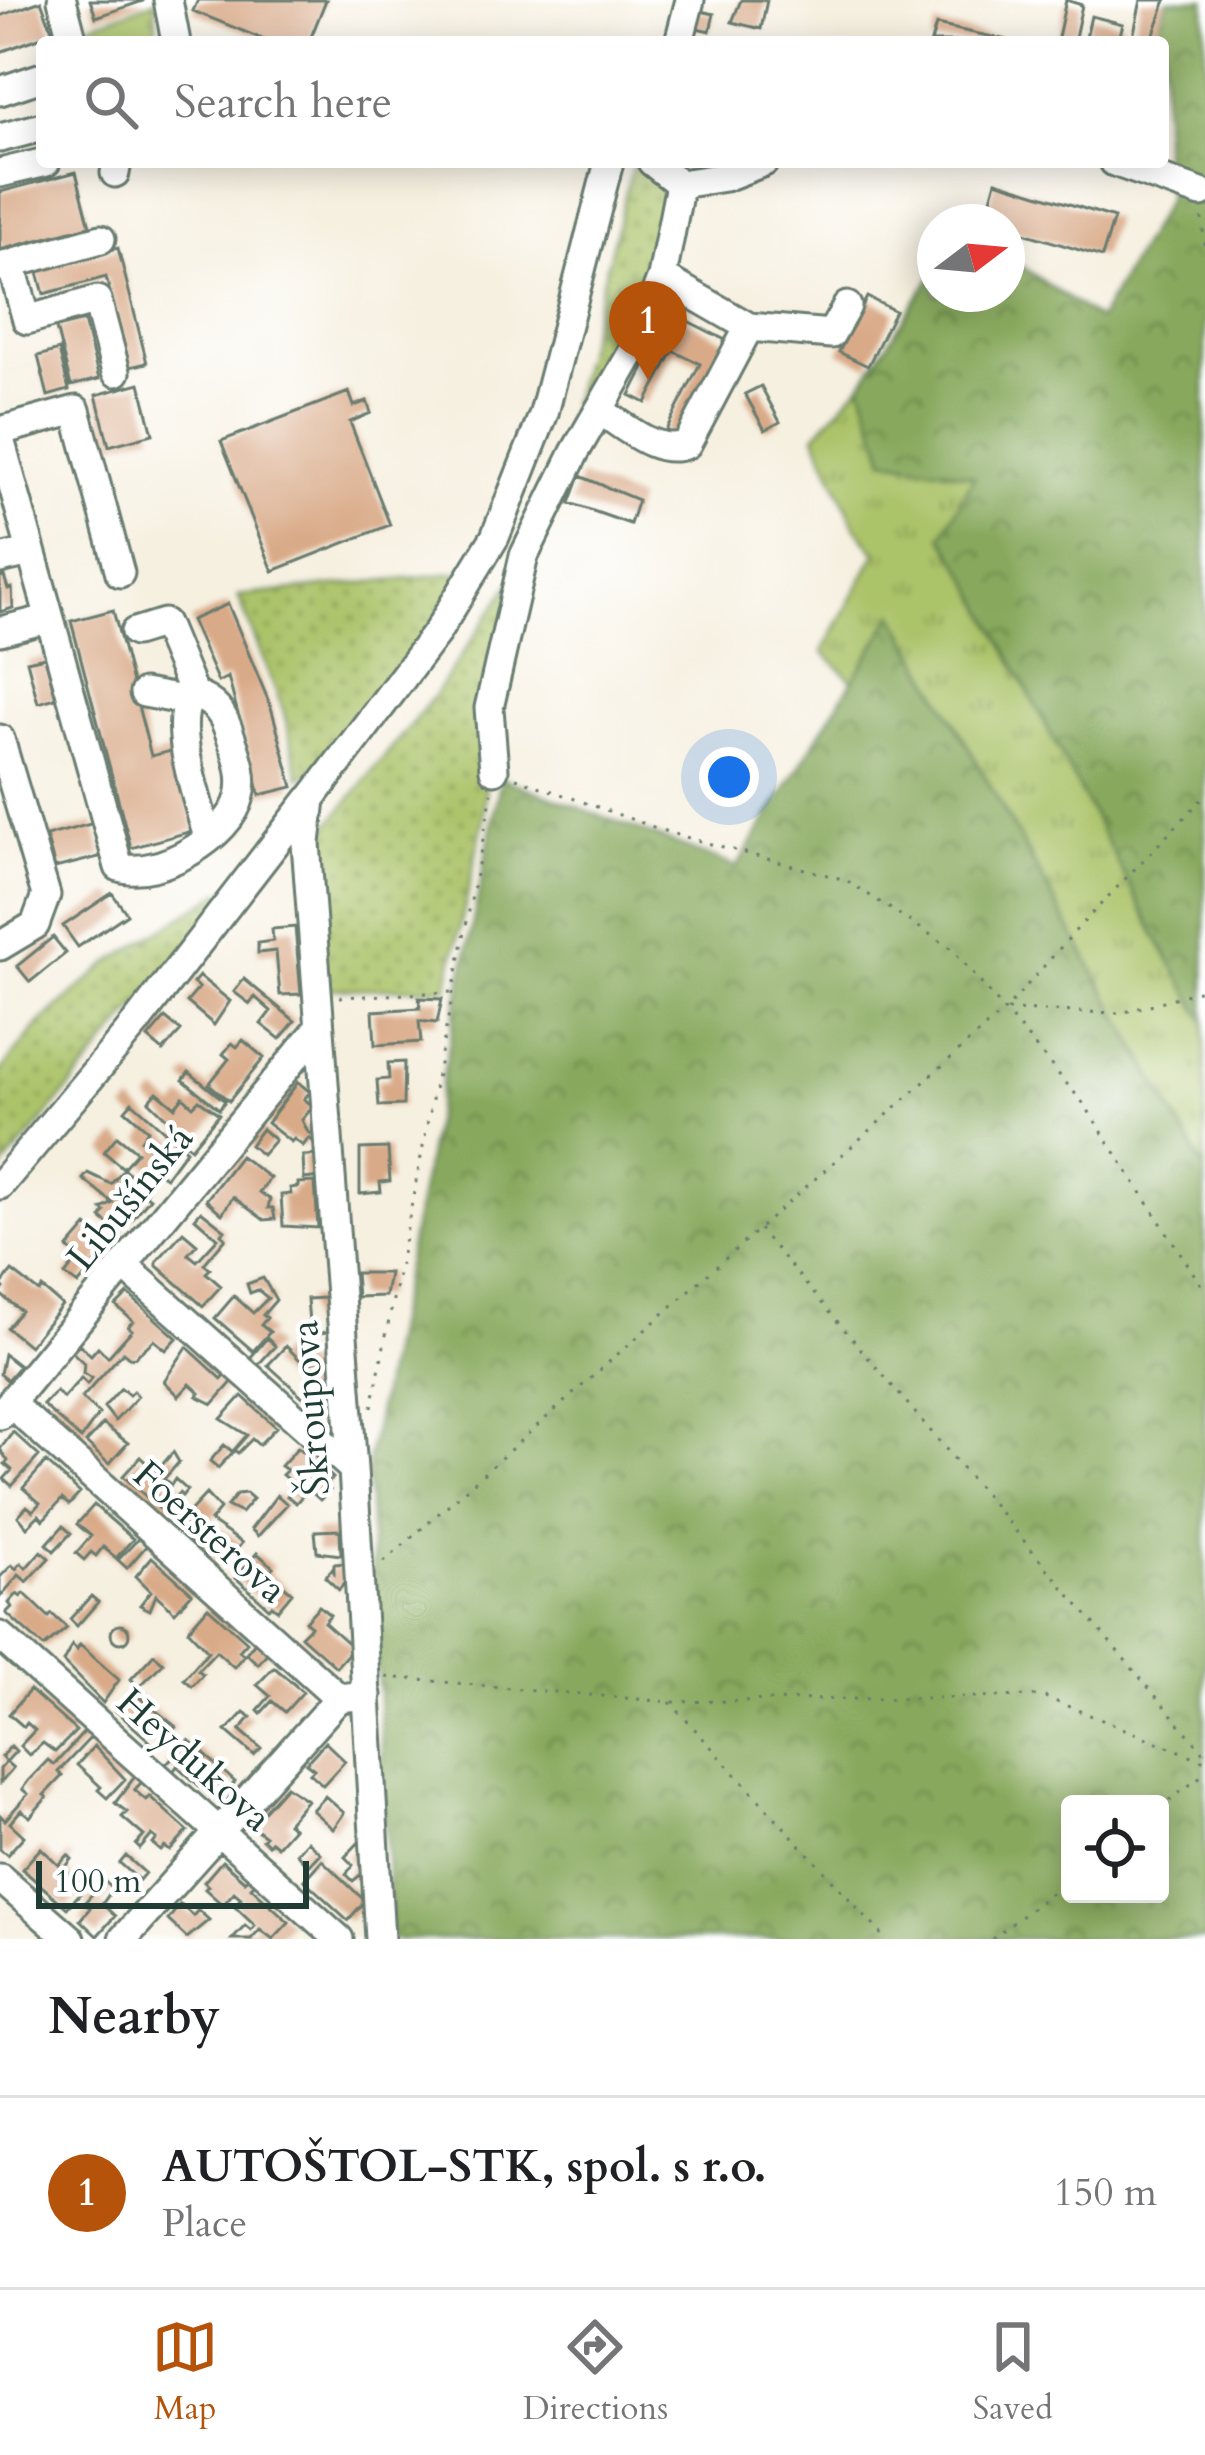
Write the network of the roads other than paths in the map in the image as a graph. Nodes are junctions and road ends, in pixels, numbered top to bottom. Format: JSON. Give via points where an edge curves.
{"nodes":[{"id":1,"x":62,"y":0,"type":"edge"},
{"id":2,"x":168,"y":0,"type":"edge"},
{"id":3,"x":690,"y":0,"type":"edge"},
{"id":4,"x":72,"y":36,"type":"edge"},
{"id":5,"x":175,"y":36,"type":"edge"},
{"id":6,"x":681,"y":36,"type":"edge"},
{"id":7,"x":36,"y":79,"type":"edge"},
{"id":8,"x":0,"y":91,"type":"edge"},
{"id":9,"x":36,"y":129,"type":"edge"},
{"id":10,"x":0,"y":138,"type":"edge"},
{"id":11,"x":36,"y":164,"type":"edge"},
{"id":12,"x":607,"y":168,"type":"edge"},
{"id":13,"x":660,"y":168,"type":"edge"},
{"id":14,"x":749,"y":168,"type":"edge"},
{"id":15,"x":1131,"y":168,"type":"edge"},
{"id":16,"x":0,"y":173,"type":"edge"},
{"id":17,"x":680,"y":184,"type":"junction"},
{"id":18,"x":1201,"y":193,"type":"road end"},
{"id":19,"x":101,"y":239,"type":"dead end"},
{"id":20,"x":5,"y":266,"type":"edge"},
{"id":21,"x":662,"y":277,"type":"junction"},
{"id":22,"x":847,"y":306,"type":"dead end"},
{"id":23,"x":749,"y":327,"type":"junction"},
{"id":24,"x":116,"y":372,"type":"dead end"},
{"id":25,"x":599,"y":410,"type":"junction"},
{"id":26,"x":0,"y":435,"type":"edge"},
{"id":27,"x":30,"y":551,"type":"junction"},
{"id":28,"x":0,"y":559,"type":"edge"},
{"id":29,"x":120,"y":574,"type":"dead end"},
{"id":30,"x":47,"y":619,"type":"junction"},
{"id":31,"x":0,"y":632,"type":"edge"},
{"id":32,"x":135,"y":632,"type":"dead end"},
{"id":33,"x":144,"y":693,"type":"dead end"},
{"id":34,"x":192,"y":700,"type":"junction"},
{"id":35,"x":0,"y":739,"type":"edge"},
{"id":36,"x":494,"y":770,"type":"road end"},
{"id":37,"x":311,"y":799,"type":"junction"},
{"id":38,"x":208,"y":838,"type":"junction"},
{"id":39,"x":0,"y":946,"type":"edge"},
{"id":40,"x":319,"y":1028,"type":"junction"},
{"id":41,"x":0,"y":1185,"type":"edge"},
{"id":42,"x":123,"y":1265,"type":"junction"},
{"id":43,"x":5,"y":1409,"type":"edge"},
{"id":44,"x":353,"y":1469,"type":"junction"},
{"id":45,"x":0,"y":1636,"type":"edge"},
{"id":46,"x":357,"y":1689,"type":"junction"},
{"id":47,"x":218,"y":1831,"type":"junction"},
{"id":48,"x":0,"y":1878,"type":"edge"},
{"id":49,"x":70,"y":1939,"type":"edge"},
{"id":50,"x":123,"y":1939,"type":"edge"},
{"id":51,"x":339,"y":1939,"type":"edge"},
{"id":52,"x":380,"y":1939,"type":"edge"}],
"edges":[{"from":1,"to":4,"type":"street"},
{"from":2,"to":5,"type":"street"},
{"from":3,"to":6,"type":"street"},
{"from":7,"to":8,"type":"street"},
{"from":9,"to":10,"type":"street"},
{"from":11,"to":16,"type":"street"},
{"from":12,"to":37,"type":"street","via":[[544,413],[495,536],[436,632]]},
{"from":13,"to":17,"type":"street"},
{"from":14,"to":17,"type":"street"},
{"from":15,"to":18,"type":"street"},
{"from":17,"to":21,"type":"street"},
{"from":19,"to":20,"type":"street"},
{"from":20,"to":24,"type":"street","via":[[27,320],[97,300]]},
{"from":21,"to":23,"type":"street"},
{"from":21,"to":25,"type":"street"},
{"from":22,"to":23,"type":"street","via":[[831,334]]},
{"from":23,"to":25,"type":"street","via":[[686,444],[658,447]]},
{"from":25,"to":36,"type":"street","via":[[524,556],[489,708]]},
{"from":26,"to":27,"type":"street"},
{"from":26,"to":29,"type":"street","via":[[76,410]]},
{"from":27,"to":28,"type":"street"},
{"from":27,"to":30,"type":"street"},
{"from":30,"to":31,"type":"street"},
{"from":30,"to":38,"type":"street","via":[[119,867],[153,866]]},
{"from":32,"to":34,"type":"street","via":[[164,623]]},
{"from":33,"to":34,"type":"street"},
{"from":34,"to":38,"type":"street","via":[[183,711],[185,744]]},
{"from":34,"to":38,"type":"street","via":[[217,704],[242,779],[230,817]]},
{"from":35,"to":39,"type":"street","via":[[46,895],[35,925]]},
{"from":37,"to":40,"type":"street","name":"Škroupova","via":[[306,843]]},
{"from":37,"to":41,"type":"street"},
{"from":40,"to":42,"type":"street","name":"Libušínská"},
{"from":40,"to":44,"type":"street","name":"Škroupova"},
{"from":42,"to":43,"type":"street","name":"Libušínská"},
{"from":42,"to":44,"type":"street"},
{"from":43,"to":46,"type":"street","name":"Foersterova"},
{"from":44,"to":46,"type":"street","name":"Škroupova"},
{"from":45,"to":47,"type":"street","name":"Heydukova"},
{"from":46,"to":47,"type":"street"},
{"from":46,"to":52,"type":"street","name":"Škroupova"},
{"from":47,"to":50,"type":"street"},
{"from":47,"to":51,"type":"street","name":"Heydukova"},
{"from":48,"to":49,"type":"street"}]}
